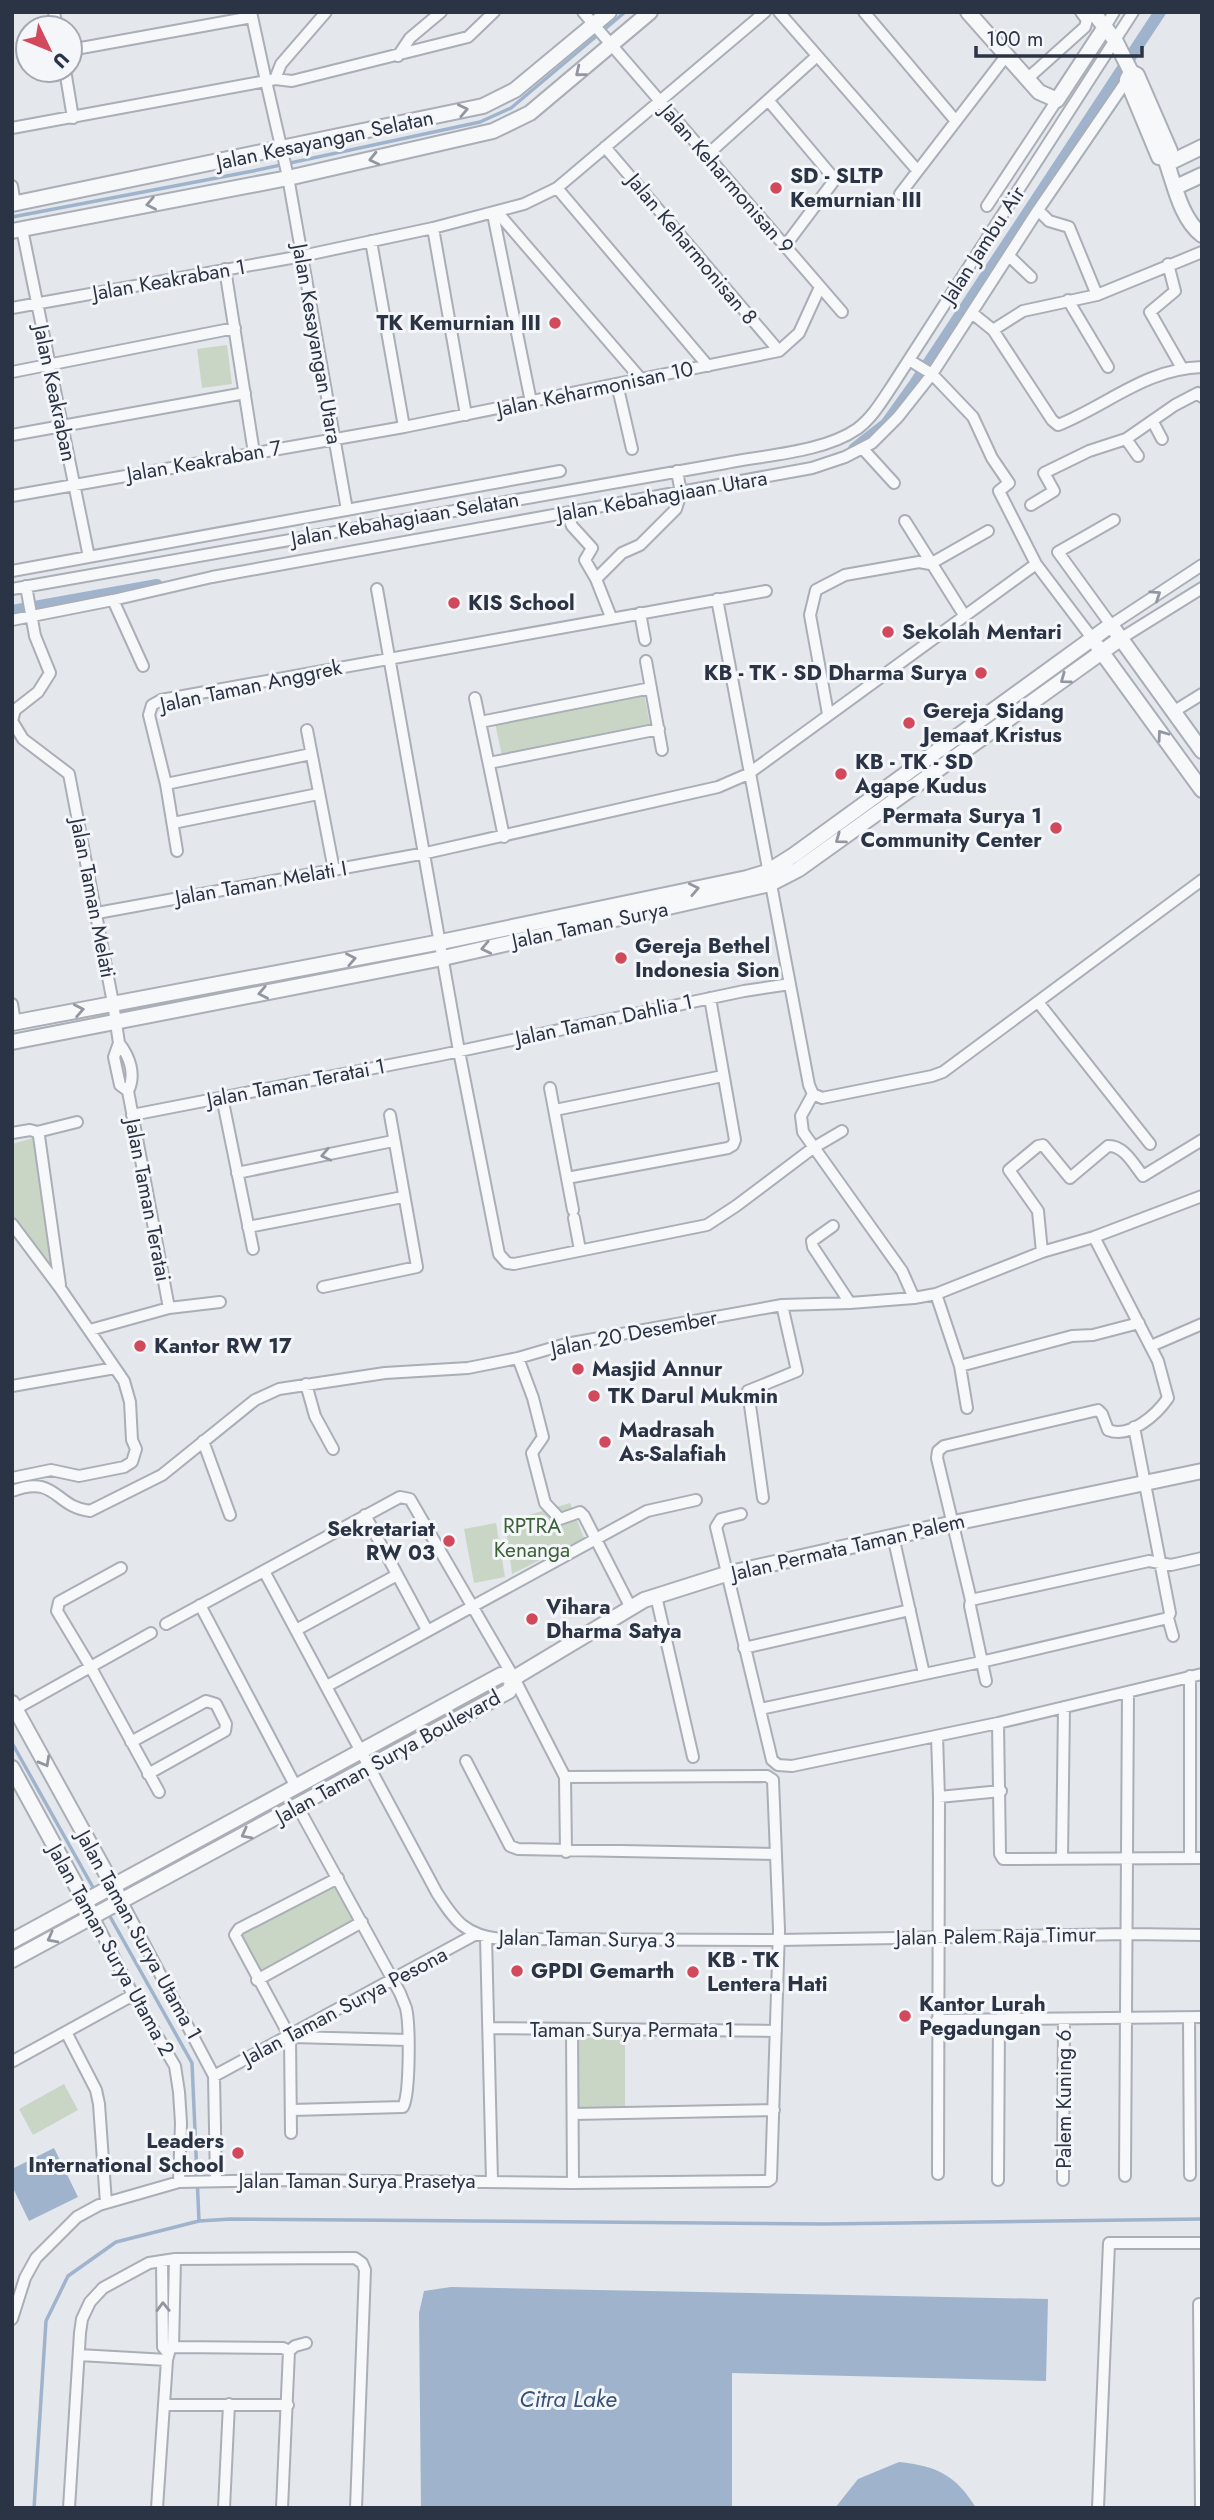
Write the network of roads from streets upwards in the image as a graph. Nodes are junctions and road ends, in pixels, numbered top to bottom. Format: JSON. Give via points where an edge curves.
{"nodes":[{"id":1,"x":326,"y":12,"type":"edge"},
{"id":2,"x":441,"y":12,"type":"edge"},
{"id":3,"x":583,"y":12,"type":"edge"},
{"id":4,"x":609,"y":12,"type":"edge"},
{"id":5,"x":650,"y":12,"type":"edge"},
{"id":6,"x":765,"y":12,"type":"edge"},
{"id":7,"x":779,"y":12,"type":"edge"},
{"id":8,"x":864,"y":12,"type":"edge"},
{"id":9,"x":968,"y":12,"type":"edge"},
{"id":10,"x":1081,"y":12,"type":"edge"},
{"id":11,"x":1093,"y":12,"type":"edge"},
{"id":12,"x":1114,"y":12,"type":"edge"},
{"id":13,"x":1133,"y":12,"type":"edge"},
{"id":14,"x":492,"y":13,"type":"edge"},
{"id":15,"x":252,"y":15,"type":"edge"},
{"id":16,"x":594,"y":26,"type":"junction"},
{"id":17,"x":1105,"y":27,"type":"junction"},
{"id":18,"x":1117,"y":44,"type":"junction"},
{"id":19,"x":611,"y":45,"type":"junction"},
{"id":20,"x":84,"y":47,"type":"edge"},
{"id":21,"x":1006,"y":55,"type":"junction"},
{"id":22,"x":398,"y":56,"type":"junction"},
{"id":23,"x":817,"y":57,"type":"junction"},
{"id":24,"x":1129,"y":74,"type":"junction"},
{"id":25,"x":1027,"y":79,"type":"junction"},
{"id":26,"x":270,"y":80,"type":"junction"},
{"id":27,"x":67,"y":84,"type":"edge"},
{"id":28,"x":768,"y":100,"type":"junction"},
{"id":29,"x":1057,"y":100,"type":"junction"},
{"id":30,"x":659,"y":101,"type":"junction"},
{"id":31,"x":73,"y":118,"type":"junction"},
{"id":32,"x":955,"y":120,"type":"junction"},
{"id":33,"x":12,"y":128,"type":"edge"},
{"id":34,"x":605,"y":147,"type":"junction"},
{"id":35,"x":1202,"y":147,"type":"edge"},
{"id":36,"x":282,"y":150,"type":"junction"},
{"id":37,"x":707,"y":155,"type":"junction"},
{"id":38,"x":1166,"y":161,"type":"junction"},
{"id":39,"x":917,"y":170,"type":"junction"},
{"id":40,"x":1202,"y":175,"type":"edge"},
{"id":41,"x":288,"y":178,"type":"junction"},
{"id":42,"x":12,"y":186,"type":"edge"},
{"id":43,"x":1176,"y":187,"type":"junction"},
{"id":44,"x":557,"y":188,"type":"junction"},
{"id":45,"x":900,"y":194,"type":"dead end"},
{"id":46,"x":14,"y":204,"type":"edge"},
{"id":47,"x":987,"y":206,"type":"dead end"},
{"id":48,"x":1038,"y":211,"type":"junction"},
{"id":49,"x":496,"y":213,"type":"junction"},
{"id":50,"x":433,"y":228,"type":"junction"},
{"id":51,"x":17,"y":230,"type":"edge"},
{"id":52,"x":1202,"y":235,"type":"edge"},
{"id":53,"x":371,"y":241,"type":"junction"},
{"id":54,"x":785,"y":246,"type":"junction"},
{"id":55,"x":1202,"y":252,"type":"edge"},
{"id":56,"x":302,"y":256,"type":"junction"},
{"id":57,"x":1009,"y":256,"type":"junction"},
{"id":58,"x":1168,"y":264,"type":"junction"},
{"id":59,"x":225,"y":269,"type":"junction"},
{"id":60,"x":1031,"y":277,"type":"dead end"},
{"id":61,"x":820,"y":287,"type":"junction"},
{"id":62,"x":1097,"y":295,"type":"junction"},
{"id":63,"x":1068,"y":300,"type":"junction"},
{"id":64,"x":36,"y":303,"type":"junction"},
{"id":65,"x":12,"y":308,"type":"edge"},
{"id":66,"x":842,"y":312,"type":"dead end"},
{"id":67,"x":972,"y":313,"type":"junction"},
{"id":68,"x":235,"y":328,"type":"junction"},
{"id":69,"x":993,"y":330,"type":"junction"},
{"id":70,"x":779,"y":351,"type":"junction"},
{"id":71,"x":911,"y":361,"type":"junction"},
{"id":72,"x":49,"y":365,"type":"junction"},
{"id":73,"x":708,"y":366,"type":"junction"},
{"id":74,"x":1108,"y":367,"type":"dead end"},
{"id":75,"x":1202,"y":367,"type":"edge"},
{"id":76,"x":1182,"y":368,"type":"junction"},
{"id":77,"x":12,"y":372,"type":"edge"},
{"id":78,"x":930,"y":373,"type":"junction"},
{"id":79,"x":641,"y":379,"type":"junction"},
{"id":80,"x":617,"y":384,"type":"junction"},
{"id":81,"x":245,"y":393,"type":"junction"},
{"id":82,"x":1202,"y":397,"type":"edge"},
{"id":83,"x":531,"y":402,"type":"junction"},
{"id":84,"x":466,"y":415,"type":"junction"},
{"id":85,"x":1153,"y":422,"type":"junction"},
{"id":86,"x":61,"y":426,"type":"junction"},
{"id":87,"x":404,"y":426,"type":"junction"},
{"id":88,"x":12,"y":435,"type":"edge"},
{"id":89,"x":334,"y":439,"type":"junction"},
{"id":90,"x":1126,"y":439,"type":"junction"},
{"id":91,"x":1162,"y":439,"type":"dead end"},
{"id":92,"x":839,"y":440,"type":"junction"},
{"id":93,"x":632,"y":449,"type":"dead end"},
{"id":94,"x":863,"y":449,"type":"junction"},
{"id":95,"x":254,"y":453,"type":"junction"},
{"id":96,"x":845,"y":456,"type":"junction"},
{"id":97,"x":1138,"y":456,"type":"dead end"},
{"id":98,"x":726,"y":466,"type":"junction"},
{"id":99,"x":559,"y":471,"type":"dead end"},
{"id":100,"x":678,"y":474,"type":"junction"},
{"id":101,"x":729,"y":482,"type":"junction"},
{"id":102,"x":894,"y":483,"type":"dead end"},
{"id":103,"x":74,"y":484,"type":"junction"},
{"id":104,"x":681,"y":492,"type":"junction"},
{"id":105,"x":12,"y":496,"type":"edge"},
{"id":106,"x":534,"y":500,"type":"junction"},
{"id":107,"x":1031,"y":505,"type":"dead end"},
{"id":108,"x":347,"y":510,"type":"junction"},
{"id":109,"x":567,"y":513,"type":"junction"},
{"id":110,"x":536,"y":518,"type":"junction"},
{"id":111,"x":1114,"y":520,"type":"dead end"},
{"id":112,"x":905,"y":521,"type":"dead end"},
{"id":113,"x":988,"y":531,"type":"dead end"},
{"id":114,"x":324,"y":535,"type":"junction"},
{"id":115,"x":328,"y":555,"type":"junction"},
{"id":116,"x":208,"y":556,"type":"junction"},
{"id":117,"x":89,"y":557,"type":"junction"},
{"id":118,"x":930,"y":564,"type":"junction"},
{"id":119,"x":1036,"y":564,"type":"junction"},
{"id":120,"x":1202,"y":565,"type":"edge"},
{"id":121,"x":12,"y":571,"type":"edge"},
{"id":122,"x":211,"y":576,"type":"junction"},
{"id":123,"x":596,"y":579,"type":"junction"},
{"id":124,"x":26,"y":586,"type":"junction"},
{"id":125,"x":1202,"y":588,"type":"edge"},
{"id":126,"x":12,"y":589,"type":"edge"},
{"id":127,"x":377,"y":589,"type":"dead end"},
{"id":128,"x":766,"y":591,"type":"dead end"},
{"id":129,"x":113,"y":600,"type":"junction"},
{"id":130,"x":717,"y":600,"type":"junction"},
{"id":131,"x":640,"y":613,"type":"junction"},
{"id":132,"x":964,"y":615,"type":"junction"},
{"id":133,"x":32,"y":617,"type":"junction"},
{"id":134,"x":611,"y":617,"type":"junction"},
{"id":135,"x":12,"y":620,"type":"edge"},
{"id":136,"x":1111,"y":625,"type":"junction"},
{"id":137,"x":1092,"y":638,"type":"junction"},
{"id":138,"x":1120,"y":639,"type":"junction"},
{"id":139,"x":645,"y":640,"type":"dead end"},
{"id":140,"x":1101,"y":652,"type":"junction"},
{"id":141,"x":388,"y":658,"type":"junction"},
{"id":142,"x":646,"y":661,"type":"dead end"},
{"id":143,"x":143,"y":666,"type":"dead end"},
{"id":144,"x":651,"y":688,"type":"junction"},
{"id":145,"x":1202,"y":694,"type":"edge"},
{"id":146,"x":475,"y":698,"type":"dead end"},
{"id":147,"x":1173,"y":712,"type":"junction"},
{"id":148,"x":828,"y":714,"type":"junction"},
{"id":149,"x":12,"y":721,"type":"edge"},
{"id":150,"x":480,"y":722,"type":"junction"},
{"id":151,"x":659,"y":729,"type":"junction"},
{"id":152,"x":307,"y":730,"type":"dead end"},
{"id":153,"x":1201,"y":747,"type":"edge"},
{"id":154,"x":662,"y":750,"type":"dead end"},
{"id":155,"x":311,"y":754,"type":"junction"},
{"id":156,"x":489,"y":763,"type":"junction"},
{"id":157,"x":748,"y":774,"type":"junction"},
{"id":158,"x":166,"y":784,"type":"junction"},
{"id":159,"x":1202,"y":790,"type":"edge"},
{"id":160,"x":318,"y":794,"type":"junction"},
{"id":161,"x":173,"y":823,"type":"junction"},
{"id":162,"x":504,"y":837,"type":"junction"},
{"id":163,"x":177,"y":851,"type":"dead end"},
{"id":164,"x":426,"y":853,"type":"junction"},
{"id":165,"x":334,"y":870,"type":"junction"},
{"id":166,"x":768,"y":878,"type":"junction"},
{"id":167,"x":1202,"y":880,"type":"edge"},
{"id":168,"x":97,"y":913,"type":"junction"},
{"id":169,"x":441,"y":942,"type":"junction"},
{"id":170,"x":443,"y":958,"type":"junction"},
{"id":171,"x":790,"y":984,"type":"junction"},
{"id":172,"x":709,"y":998,"type":"junction"},
{"id":173,"x":1038,"y":1002,"type":"junction"},
{"id":174,"x":113,"y":1003,"type":"junction"},
{"id":175,"x":12,"y":1004,"type":"edge"},
{"id":176,"x":116,"y":1022,"type":"junction"},
{"id":177,"x":14,"y":1023,"type":"edge"},
{"id":178,"x":12,"y":1042,"type":"edge"},
{"id":179,"x":459,"y":1051,"type":"junction"},
{"id":180,"x":723,"y":1076,"type":"junction"},
{"id":181,"x":550,"y":1088,"type":"dead end"},
{"id":182,"x":813,"y":1094,"type":"junction"},
{"id":183,"x":222,"y":1097,"type":"junction"},
{"id":184,"x":555,"y":1110,"type":"junction"},
{"id":185,"x":132,"y":1115,"type":"junction"},
{"id":186,"x":390,"y":1115,"type":"dead end"},
{"id":187,"x":77,"y":1122,"type":"dead end"},
{"id":188,"x":842,"y":1131,"type":"dead end"},
{"id":189,"x":37,"y":1132,"type":"junction"},
{"id":190,"x":12,"y":1133,"type":"edge"},
{"id":191,"x":1202,"y":1140,"type":"edge"},
{"id":192,"x":393,"y":1141,"type":"junction"},
{"id":193,"x":1150,"y":1144,"type":"dead end"},
{"id":194,"x":813,"y":1148,"type":"junction"},
{"id":195,"x":237,"y":1173,"type":"junction"},
{"id":196,"x":567,"y":1178,"type":"junction"},
{"id":197,"x":1202,"y":1196,"type":"edge"},
{"id":198,"x":403,"y":1197,"type":"junction"},
{"id":199,"x":12,"y":1224,"type":"edge"},
{"id":200,"x":833,"y":1226,"type":"dead end"},
{"id":201,"x":248,"y":1227,"type":"junction"},
{"id":202,"x":1094,"y":1237,"type":"junction"},
{"id":203,"x":253,"y":1249,"type":"dead end"},
{"id":204,"x":580,"y":1250,"type":"junction"},
{"id":205,"x":1042,"y":1252,"type":"junction"},
{"id":206,"x":323,"y":1287,"type":"dead end"},
{"id":207,"x":60,"y":1288,"type":"junction"},
{"id":208,"x":936,"y":1294,"type":"junction"},
{"id":209,"x":914,"y":1298,"type":"junction"},
{"id":210,"x":220,"y":1302,"type":"dead end"},
{"id":211,"x":850,"y":1303,"type":"junction"},
{"id":212,"x":782,"y":1305,"type":"junction"},
{"id":213,"x":169,"y":1308,"type":"junction"},
{"id":214,"x":1139,"y":1323,"type":"junction"},
{"id":215,"x":1202,"y":1324,"type":"edge"},
{"id":216,"x":90,"y":1331,"type":"junction"},
{"id":217,"x":1151,"y":1346,"type":"junction"},
{"id":218,"x":518,"y":1359,"type":"junction"},
{"id":219,"x":960,"y":1366,"type":"junction"},
{"id":220,"x":115,"y":1368,"type":"junction"},
{"id":221,"x":306,"y":1384,"type":"junction"},
{"id":222,"x":13,"y":1385,"type":"edge"},
{"id":223,"x":967,"y":1408,"type":"dead end"},
{"id":224,"x":1134,"y":1427,"type":"junction"},
{"id":225,"x":203,"y":1441,"type":"junction"},
{"id":226,"x":333,"y":1449,"type":"dead end"},
{"id":227,"x":1202,"y":1471,"type":"edge"},
{"id":228,"x":12,"y":1478,"type":"edge"},
{"id":229,"x":1145,"y":1483,"type":"junction"},
{"id":230,"x":12,"y":1491,"type":"edge"},
{"id":231,"x":763,"y":1498,"type":"dead end"},
{"id":232,"x":696,"y":1500,"type":"dead end"},
{"id":233,"x":366,"y":1514,"type":"junction"},
{"id":234,"x":741,"y":1514,"type":"dead end"},
{"id":235,"x":230,"y":1515,"type":"dead end"},
{"id":236,"x":954,"y":1523,"type":"junction"},
{"id":237,"x":893,"y":1536,"type":"junction"},
{"id":238,"x":594,"y":1538,"type":"junction"},
{"id":239,"x":1202,"y":1558,"type":"edge"},
{"id":240,"x":1159,"y":1562,"type":"junction"},
{"id":241,"x":121,"y":1568,"type":"dead end"},
{"id":242,"x":264,"y":1571,"type":"junction"},
{"id":243,"x":726,"y":1574,"type":"junction"},
{"id":244,"x":397,"y":1575,"type":"junction"},
{"id":245,"x":656,"y":1596,"type":"junction"},
{"id":246,"x":971,"y":1600,"type":"junction"},
{"id":247,"x":200,"y":1605,"type":"junction"},
{"id":248,"x":471,"y":1606,"type":"junction"},
{"id":249,"x":631,"y":1608,"type":"junction"},
{"id":250,"x":910,"y":1610,"type":"junction"},
{"id":251,"x":1167,"y":1618,"type":"junction"},
{"id":252,"x":166,"y":1624,"type":"dead end"},
{"id":253,"x":296,"y":1630,"type":"junction"},
{"id":254,"x":427,"y":1630,"type":"junction"},
{"id":255,"x":151,"y":1633,"type":"dead end"},
{"id":256,"x":1174,"y":1636,"type":"dead end"},
{"id":257,"x":744,"y":1648,"type":"junction"},
{"id":258,"x":981,"y":1662,"type":"junction"},
{"id":259,"x":90,"y":1666,"type":"junction"},
{"id":260,"x":924,"y":1674,"type":"junction"},
{"id":261,"x":1202,"y":1674,"type":"edge"},
{"id":262,"x":1190,"y":1676,"type":"junction"},
{"id":263,"x":514,"y":1678,"type":"junction"},
{"id":264,"x":986,"y":1681,"type":"dead end"},
{"id":265,"x":327,"y":1686,"type":"junction"},
{"id":266,"x":1128,"y":1692,"type":"junction"},
{"id":267,"x":1064,"y":1707,"type":"junction"},
{"id":268,"x":13,"y":1708,"type":"edge"},
{"id":269,"x":760,"y":1709,"type":"junction"},
{"id":270,"x":995,"y":1724,"type":"junction"},
{"id":271,"x":937,"y":1736,"type":"junction"},
{"id":272,"x":131,"y":1742,"type":"junction"},
{"id":273,"x":362,"y":1752,"type":"junction"},
{"id":274,"x":693,"y":1757,"type":"dead end"},
{"id":275,"x":466,"y":1760,"type":"dead end"},
{"id":276,"x":370,"y":1767,"type":"junction"},
{"id":277,"x":12,"y":1769,"type":"edge"},
{"id":278,"x":148,"y":1774,"type":"junction"},
{"id":279,"x":565,"y":1777,"type":"junction"},
{"id":280,"x":296,"y":1787,"type":"junction"},
{"id":281,"x":1001,"y":1791,"type":"junction"},
{"id":282,"x":159,"y":1793,"type":"dead end"},
{"id":283,"x":939,"y":1797,"type":"junction"},
{"id":284,"x":298,"y":1807,"type":"junction"},
{"id":285,"x":566,"y":1852,"type":"junction"},
{"id":286,"x":776,"y":1854,"type":"junction"},
{"id":287,"x":1062,"y":1858,"type":"junction"},
{"id":288,"x":1196,"y":1858,"type":"edge"},
{"id":289,"x":1128,"y":1859,"type":"junction"},
{"id":290,"x":338,"y":1878,"type":"junction"},
{"id":291,"x":109,"y":1887,"type":"junction"},
{"id":292,"x":88,"y":1900,"type":"junction"},
{"id":293,"x":118,"y":1902,"type":"junction"},
{"id":294,"x":96,"y":1914,"type":"junction"},
{"id":295,"x":362,"y":1922,"type":"junction"},
{"id":296,"x":1128,"y":1934,"type":"junction"},
{"id":297,"x":778,"y":1935,"type":"junction"},
{"id":298,"x":1202,"y":1935,"type":"edge"},
{"id":299,"x":481,"y":1936,"type":"junction"},
{"id":300,"x":938,"y":1938,"type":"junction"},
{"id":301,"x":791,"y":1939,"type":"joint"},
{"id":302,"x":12,"y":1941,"type":"edge"},
{"id":303,"x":12,"y":1960,"type":"edge"},
{"id":304,"x":257,"y":1980,"type":"junction"},
{"id":305,"x":394,"y":1980,"type":"junction"},
{"id":306,"x":133,"y":1995,"type":"junction"},
{"id":307,"x":1202,"y":2017,"type":"edge"},
{"id":308,"x":1126,"y":2018,"type":"junction"},
{"id":309,"x":1189,"y":2018,"type":"junction"},
{"id":310,"x":999,"y":2019,"type":"junction"},
{"id":311,"x":1064,"y":2019,"type":"junction"},
{"id":312,"x":937,"y":2020,"type":"junction"},
{"id":313,"x":489,"y":2028,"type":"junction"},
{"id":314,"x":572,"y":2031,"type":"junction"},
{"id":315,"x":776,"y":2031,"type":"junction"},
{"id":316,"x":66,"y":2032,"type":"junction"},
{"id":317,"x":290,"y":2037,"type":"junction"},
{"id":318,"x":408,"y":2040,"type":"junction"},
{"id":319,"x":13,"y":2061,"type":"edge"},
{"id":320,"x":214,"y":2076,"type":"junction"},
{"id":321,"x":292,"y":2110,"type":"junction"},
{"id":322,"x":774,"y":2110,"type":"junction"},
{"id":323,"x":573,"y":2114,"type":"junction"},
{"id":324,"x":291,"y":2133,"type":"dead end"},
{"id":325,"x":938,"y":2174,"type":"dead end"},
{"id":326,"x":1191,"y":2175,"type":"dead end"},
{"id":327,"x":1125,"y":2176,"type":"dead end"},
{"id":328,"x":998,"y":2180,"type":"dead end"},
{"id":329,"x":1063,"y":2180,"type":"dead end"},
{"id":330,"x":210,"y":2181,"type":"junction"},
{"id":331,"x":492,"y":2181,"type":"junction"},
{"id":332,"x":183,"y":2182,"type":"junction"},
{"id":333,"x":573,"y":2183,"type":"junction"},
{"id":334,"x":106,"y":2203,"type":"junction"},
{"id":335,"x":1202,"y":2243,"type":"edge"},
{"id":336,"x":175,"y":2259,"type":"junction"},
{"id":337,"x":162,"y":2261,"type":"junction"},
{"id":338,"x":1199,"y":2304,"type":"dead end"},
{"id":339,"x":13,"y":2312,"type":"edge"},
{"id":340,"x":12,"y":2319,"type":"edge"},
{"id":341,"x":306,"y":2343,"type":"dead end"},
{"id":342,"x":289,"y":2351,"type":"junction"},
{"id":343,"x":169,"y":2353,"type":"junction"},
{"id":344,"x":79,"y":2355,"type":"junction"},
{"id":345,"x":165,"y":2404,"type":"junction"},
{"id":346,"x":229,"y":2404,"type":"junction"},
{"id":347,"x":288,"y":2405,"type":"junction"},
{"id":348,"x":69,"y":2508,"type":"edge"},
{"id":349,"x":157,"y":2508,"type":"edge"},
{"id":350,"x":224,"y":2508,"type":"edge"},
{"id":351,"x":282,"y":2508,"type":"edge"},
{"id":352,"x":356,"y":2508,"type":"edge"},
{"id":353,"x":1098,"y":2508,"type":"edge"},
{"id":354,"x":1201,"y":2508,"type":"edge"}],
"edges":[{"from":1,"to":26,"type":"street"},
{"from":2,"to":22,"type":"street","via":[[410,38]]},
{"from":3,"to":16,"type":"street"},
{"from":4,"to":16,"type":"street","name":"Jalan Kesayangan Selatan"},
{"from":5,"to":19,"type":"street"},
{"from":6,"to":30,"type":"street","name":"Jalan Keakraban 1"},
{"from":7,"to":23,"type":"street"},
{"from":8,"to":32,"type":"street"},
{"from":9,"to":21,"type":"street"},
{"from":10,"to":25,"type":"street","via":[[1087,20],[1085,27]]},
{"from":11,"to":17,"type":"street"},
{"from":12,"to":17,"type":"street"},
{"from":13,"to":18,"type":"street","name":"Jalan Jambu Air"},
{"from":14,"to":22,"type":"street","via":[[468,37]]},
{"from":15,"to":20,"type":"street"},
{"from":15,"to":26,"type":"street","name":"Jalan Kesayangan Utara"},
{"from":16,"to":19,"type":"street"},
{"from":36,"to":16,"type":"street","name":"Jalan Kesayangan Selatan","one_way":true,"via":[[483,106],[515,90]]},
{"from":17,"to":18,"type":"street"},
{"from":17,"to":29,"type":"street"},
{"from":18,"to":24,"type":"street"},
{"from":18,"to":71,"type":"street","name":"Jalan Jambu Air"},
{"from":19,"to":30,"type":"street","name":"Jalan Keharmonisan 9"},
{"from":19,"to":41,"type":"street","one_way":true,"via":[[530,113],[493,131]]},
{"from":21,"to":25,"type":"street"},
{"from":21,"to":32,"type":"street"},
{"from":22,"to":26,"type":"street","via":[[292,81]]},
{"from":23,"to":28,"type":"street"},
{"from":23,"to":39,"type":"street"},
{"from":24,"to":38,"type":"street","via":[[1138,75],[1170,151]]},
{"from":24,"to":48,"type":"street","name":"Jalan Kebahagiaan Utara"},
{"from":25,"to":29,"type":"street","via":[[1039,92]]},
{"from":26,"to":31,"type":"street"},
{"from":26,"to":36,"type":"street","name":"Jalan Kesayangan Utara"},
{"from":27,"to":31,"type":"street"},
{"from":28,"to":37,"type":"street"},
{"from":28,"to":54,"type":"street","via":[[834,182]]},
{"from":29,"to":47,"type":"street"},
{"from":30,"to":34,"type":"street","name":"Jalan Keakraban 1"},
{"from":30,"to":37,"type":"street","name":"Jalan Keharmonisan 9"},
{"from":31,"to":33,"type":"street"},
{"from":32,"to":39,"type":"street"},
{"from":34,"to":44,"type":"street","name":"Jalan Keakraban 1"},
{"from":34,"to":70,"type":"street","name":"Jalan Keharmonisan 8"},
{"from":35,"to":38,"type":"street"},
{"from":36,"to":41,"type":"street","name":"Jalan Kesayangan Utara"},
{"from":36,"to":46,"type":"street","name":"Jalan Kesayangan Selatan"},
{"from":37,"to":54,"type":"street","name":"Jalan Keharmonisan 9"},
{"from":38,"to":43,"type":"street"},
{"from":39,"to":45,"type":"street"},
{"from":40,"to":43,"type":"street"},
{"from":41,"to":51,"type":"street","one_way":true},
{"from":41,"to":56,"type":"street","name":"Jalan Kesayangan Utara"},
{"from":42,"to":46,"type":"street"},
{"from":43,"to":52,"type":"street","via":[[1187,217]]},
{"from":44,"to":49,"type":"street","name":"Jalan Keakraban 1"},
{"from":44,"to":73,"type":"street"},
{"from":48,"to":57,"type":"street","name":"Jalan Kebahagiaan Utara"},
{"from":48,"to":62,"type":"street","via":[[1069,227]]},
{"from":49,"to":50,"type":"street","name":"Jalan Keakraban 1"},
{"from":49,"to":79,"type":"street"},
{"from":49,"to":83,"type":"street"},
{"from":50,"to":53,"type":"street","name":"Jalan Keakraban 1"},
{"from":50,"to":84,"type":"street"},
{"from":51,"to":64,"type":"street","name":"Jalan Keakraban"},
{"from":53,"to":56,"type":"street","name":"Jalan Keakraban 1"},
{"from":53,"to":87,"type":"street"},
{"from":54,"to":61,"type":"street","name":"Jalan Keharmonisan 9"},
{"from":55,"to":58,"type":"street"},
{"from":56,"to":59,"type":"street","name":"Jalan Keakraban 1"},
{"from":56,"to":89,"type":"street","name":"Jalan Kesayangan Utara"},
{"from":57,"to":60,"type":"street"},
{"from":57,"to":67,"type":"street","name":"Jalan Kebahagiaan Utara"},
{"from":58,"to":62,"type":"street"},
{"from":58,"to":76,"type":"street","via":[[1175,291],[1150,312]]},
{"from":59,"to":64,"type":"street","name":"Jalan Keakraban 1"},
{"from":59,"to":68,"type":"street"},
{"from":61,"to":66,"type":"street","name":"Jalan Keharmonisan 9"},
{"from":61,"to":70,"type":"street","via":[[799,333]]},
{"from":62,"to":63,"type":"street"},
{"from":63,"to":69,"type":"street","via":[[1023,311]]},
{"from":63,"to":74,"type":"street"},
{"from":64,"to":65,"type":"street","name":"Jalan Keakraban 1"},
{"from":64,"to":72,"type":"street","name":"Jalan Keakraban"},
{"from":67,"to":69,"type":"street"},
{"from":67,"to":78,"type":"street","name":"Jalan Kebahagiaan Utara"},
{"from":68,"to":72,"type":"street"},
{"from":68,"to":81,"type":"street"},
{"from":69,"to":76,"type":"street","via":[[1058,425],[1155,375]]},
{"from":70,"to":73,"type":"street","name":"Jalan Keharmonisan 10"},
{"from":71,"to":78,"type":"street"},
{"from":71,"to":92,"type":"street","name":"Jalan Jambu Air","via":[[872,414]]},
{"from":72,"to":77,"type":"street"},
{"from":72,"to":86,"type":"street","name":"Jalan Keakraban"},
{"from":73,"to":79,"type":"street","name":"Jalan Keharmonisan 10"},
{"from":75,"to":76,"type":"street"},
{"from":78,"to":94,"type":"street","name":"Jalan Kebahagiaan Utara","via":[[898,417]]},
{"from":78,"to":119,"type":"street","via":[[977,423],[1009,483],[999,491]]},
{"from":79,"to":80,"type":"street","name":"Jalan Keharmonisan 10"},
{"from":80,"to":83,"type":"street","name":"Jalan Keharmonisan 10"},
{"from":80,"to":93,"type":"street"},
{"from":81,"to":86,"type":"street"},
{"from":81,"to":95,"type":"street"},
{"from":82,"to":85,"type":"street","via":[[1198,393]]},
{"from":83,"to":84,"type":"street","name":"Jalan Keharmonisan 10"},
{"from":84,"to":87,"type":"street","name":"Jalan Keharmonisan 10"},
{"from":85,"to":90,"type":"street"},
{"from":85,"to":91,"type":"street"},
{"from":86,"to":88,"type":"street"},
{"from":86,"to":103,"type":"street","name":"Jalan Keakraban"},
{"from":87,"to":89,"type":"street","name":"Jalan Keharmonisan 10"},
{"from":89,"to":95,"type":"street","name":"Jalan Keakraban 7"},
{"from":89,"to":108,"type":"street","name":"Jalan Kesayangan Utara"},
{"from":90,"to":97,"type":"street"},
{"from":90,"to":107,"type":"street","via":[[1044,473],[1054,491]]},
{"from":92,"to":96,"type":"street"},
{"from":92,"to":98,"type":"street","name":"Jalan Kebahagiaan Selatan"},
{"from":94,"to":96,"type":"street","name":"Jalan Kebahagiaan Utara"},
{"from":94,"to":102,"type":"street"},
{"from":95,"to":103,"type":"street","name":"Jalan Keakraban 7"},
{"from":96,"to":101,"type":"street","name":"Jalan Kebahagiaan Utara","via":[[812,468]]},
{"from":98,"to":100,"type":"street","name":"Jalan Kebahagiaan Selatan"},
{"from":98,"to":101,"type":"street"},
{"from":99,"to":108,"type":"street"},
{"from":100,"to":104,"type":"street"},
{"from":100,"to":106,"type":"street","name":"Jalan Kebahagiaan Selatan"},
{"from":101,"to":104,"type":"street","name":"Jalan Kebahagiaan Utara"},
{"from":103,"to":105,"type":"street","name":"Jalan Keakraban 7"},
{"from":103,"to":117,"type":"street","name":"Jalan Keakraban"},
{"from":104,"to":109,"type":"street","name":"Jalan Kebahagiaan Utara"},
{"from":104,"to":123,"type":"street","via":[[676,509]]},
{"from":106,"to":110,"type":"street"},
{"from":106,"to":114,"type":"street","name":"Jalan Kebahagiaan Selatan"},
{"from":108,"to":117,"type":"street"},
{"from":109,"to":110,"type":"street","name":"Jalan Kebahagiaan Utara"},
{"from":109,"to":123,"type":"street","via":[[592,548],[585,560]]},
{"from":110,"to":115,"type":"street","name":"Jalan Kebahagiaan Utara"},
{"from":111,"to":136,"type":"street","via":[[1058,552]]},
{"from":112,"to":118,"type":"street"},
{"from":113,"to":118,"type":"street"},
{"from":114,"to":115,"type":"street"},
{"from":114,"to":116,"type":"street","name":"Jalan Kebahagiaan Selatan"},
{"from":115,"to":122,"type":"street","name":"Jalan Kebahagiaan Utara"},
{"from":116,"to":122,"type":"street"},
{"from":116,"to":124,"type":"street","name":"Jalan Kebahagiaan Selatan"},
{"from":117,"to":121,"type":"street"},
{"from":118,"to":132,"type":"street"},
{"from":118,"to":148,"type":"street","via":[[845,575],[816,590],[810,615]]},
{"from":119,"to":132,"type":"street"},
{"from":119,"to":137,"type":"street"},
{"from":136,"to":120,"type":"street","name":"Jalan Taman Surya","one_way":true},
{"from":122,"to":129,"type":"street","name":"Jalan Kebahagiaan Utara"},
{"from":123,"to":134,"type":"street"},
{"from":124,"to":126,"type":"street","name":"Jalan Kebahagiaan Selatan"},
{"from":124,"to":133,"type":"street"},
{"from":125,"to":138,"type":"street","name":"Jalan Taman Surya"},
{"from":127,"to":141,"type":"street"},
{"from":128,"to":130,"type":"street","name":"Jalan Taman Anggrek"},
{"from":129,"to":133,"type":"street","name":"Jalan Kebahagiaan Utara"},
{"from":129,"to":143,"type":"street"},
{"from":130,"to":131,"type":"street","name":"Jalan Taman Anggrek"},
{"from":130,"to":157,"type":"street"},
{"from":131,"to":134,"type":"street","name":"Jalan Taman Anggrek"},
{"from":131,"to":139,"type":"street"},
{"from":132,"to":148,"type":"street"},
{"from":133,"to":135,"type":"street","name":"Jalan Kebahagiaan Utara"},
{"from":133,"to":149,"type":"street","via":[[50,673],[38,692],[15,710]]},
{"from":134,"to":141,"type":"street","name":"Jalan Taman Anggrek"},
{"from":136,"to":137,"type":"street","name":"Jalan Taman Surya"},
{"from":136,"to":138,"type":"street"},
{"from":137,"to":140,"type":"street"},
{"from":137,"to":166,"type":"street","name":"Jalan Taman Surya"},
{"from":138,"to":140,"type":"street","name":"Jalan Taman Surya"},
{"from":138,"to":147,"type":"street"},
{"from":159,"to":140,"type":"street","one_way":true},
{"from":140,"to":166,"type":"street","name":"Jalan Taman Surya","one_way":true,"via":[[799,869]]},
{"from":141,"to":158,"type":"street","name":"Jalan Taman Anggrek","via":[[152,705],[149,715]]},
{"from":141,"to":164,"type":"street"},
{"from":142,"to":144,"type":"street"},
{"from":144,"to":150,"type":"street"},
{"from":144,"to":151,"type":"street"},
{"from":145,"to":147,"type":"street"},
{"from":146,"to":150,"type":"street"},
{"from":147,"to":153,"type":"street"},
{"from":148,"to":157,"type":"street"},
{"from":149,"to":168,"type":"street","name":"Jalan Taman Melati","via":[[23,739],[69,774]]},
{"from":150,"to":156,"type":"street"},
{"from":151,"to":154,"type":"street"},
{"from":151,"to":156,"type":"street"},
{"from":152,"to":155,"type":"street"},
{"from":155,"to":158,"type":"street"},
{"from":155,"to":160,"type":"street"},
{"from":156,"to":162,"type":"street"},
{"from":157,"to":162,"type":"street","via":[[718,787]]},
{"from":157,"to":166,"type":"street"},
{"from":158,"to":161,"type":"street","name":"Jalan Taman Anggrek"},
{"from":160,"to":161,"type":"street"},
{"from":160,"to":165,"type":"street"},
{"from":161,"to":163,"type":"street","name":"Jalan Taman Anggrek"},
{"from":162,"to":164,"type":"street"},
{"from":164,"to":165,"type":"street","name":"Jalan Taman Melati I"},
{"from":164,"to":169,"type":"street"},
{"from":165,"to":168,"type":"street","name":"Jalan Taman Melati I"},
{"from":169,"to":166,"type":"street","name":"Jalan Taman Surya","one_way":true,"via":[[747,878]]},
{"from":166,"to":170,"type":"street","name":"Jalan Taman Surya","one_way":true},
{"from":166,"to":171,"type":"street"},
{"from":167,"to":173,"type":"street"},
{"from":168,"to":174,"type":"street","name":"Jalan Taman Melati"},
{"from":169,"to":170,"type":"street"},
{"from":174,"to":169,"type":"street","name":"Jalan Taman Surya","one_way":true},
{"from":170,"to":176,"type":"street","name":"Jalan Taman Surya","one_way":true},
{"from":170,"to":179,"type":"street"},
{"from":171,"to":172,"type":"street","name":"Jalan Taman Dahlia 1"},
{"from":171,"to":182,"type":"street"},
{"from":172,"to":179,"type":"street","name":"Jalan Taman Dahlia 1"},
{"from":172,"to":180,"type":"street"},
{"from":173,"to":182,"type":"street","via":[[943,1072],[822,1098]]},
{"from":173,"to":193,"type":"street"},
{"from":174,"to":176,"type":"street","name":"Jalan Taman Melati"},
{"from":177,"to":174,"type":"street","name":"Jalan Taman Surya","one_way":true},
{"from":175,"to":177,"type":"street"},
{"from":176,"to":178,"type":"street","name":"Jalan Taman Surya"},
{"from":176,"to":185,"type":"street","name":"Jalan Taman Teratai","via":[[119,1043],[128,1054],[131,1069]]},
{"from":179,"to":183,"type":"street","name":"Jalan Taman Teratai 1"},
{"from":179,"to":204,"type":"street","via":[[499,1254],[514,1264]]},
{"from":180,"to":184,"type":"street"},
{"from":180,"to":196,"type":"street","via":[[733,1145]]},
{"from":181,"to":184,"type":"street"},
{"from":182,"to":194,"type":"street","via":[[800,1116]]},
{"from":183,"to":185,"type":"street","name":"Jalan Taman Teratai 1"},
{"from":183,"to":195,"type":"street"},
{"from":184,"to":196,"type":"street"},
{"from":185,"to":213,"type":"street","name":"Jalan Taman Teratai"},
{"from":186,"to":192,"type":"street"},
{"from":187,"to":189,"type":"street"},
{"from":188,"to":194,"type":"street"},
{"from":189,"to":190,"type":"street"},
{"from":189,"to":207,"type":"street"},
{"from":191,"to":205,"type":"street","via":[[1146,1176],[1122,1150],[1108,1146],[1070,1178],[1043,1145],[1038,1146],[1009,1170],[1038,1211]]},
{"from":192,"to":195,"type":"street","one_way":true},
{"from":192,"to":198,"type":"street"},
{"from":194,"to":204,"type":"street","via":[[707,1225]]},
{"from":194,"to":209,"type":"street","via":[[902,1271]]},
{"from":195,"to":201,"type":"street"},
{"from":196,"to":204,"type":"street"},
{"from":197,"to":202,"type":"street","name":"Jalan 20 Desember"},
{"from":198,"to":201,"type":"street"},
{"from":198,"to":206,"type":"street","via":[[416,1268]]},
{"from":199,"to":207,"type":"street"},
{"from":200,"to":211,"type":"street","via":[[816,1236],[813,1247]]},
{"from":201,"to":203,"type":"street"},
{"from":202,"to":205,"type":"street","name":"Jalan 20 Desember"},
{"from":202,"to":214,"type":"street"},
{"from":205,"to":208,"type":"street","name":"Jalan 20 Desember"},
{"from":207,"to":216,"type":"street"},
{"from":208,"to":209,"type":"street","name":"Jalan 20 Desember"},
{"from":208,"to":219,"type":"street"},
{"from":209,"to":211,"type":"street","name":"Jalan 20 Desember"},
{"from":210,"to":213,"type":"street","name":"Jalan Taman Teratai"},
{"from":211,"to":212,"type":"street","name":"Jalan 20 Desember"},
{"from":212,"to":218,"type":"street","name":"Jalan 20 Desember","via":[[566,1344]]},
{"from":212,"to":231,"type":"street","via":[[797,1371],[748,1391]]},
{"from":213,"to":216,"type":"street","name":"Jalan Taman Teratai"},
{"from":214,"to":217,"type":"street"},
{"from":214,"to":219,"type":"street"},
{"from":215,"to":217,"type":"street"},
{"from":216,"to":220,"type":"street"},
{"from":217,"to":224,"type":"street","via":[[1168,1398]]},
{"from":218,"to":221,"type":"street","name":"Jalan 20 Desember"},
{"from":218,"to":238,"type":"street","via":[[543,1437],[532,1454],[545,1503],[560,1519],[580,1512]]},
{"from":219,"to":223,"type":"street"},
{"from":220,"to":222,"type":"street"},
{"from":220,"to":228,"type":"street","via":[[130,1402],[136,1449],[132,1461],[124,1467],[79,1476],[51,1470]]},
{"from":221,"to":225,"type":"street","name":"Jalan 20 Desember","via":[[255,1400]]},
{"from":221,"to":226,"type":"street","via":[[315,1416]]},
{"from":224,"to":229,"type":"street"},
{"from":224,"to":236,"type":"street","via":[[1114,1433],[1098,1410],[944,1446],[937,1458]]},
{"from":225,"to":230,"type":"street","name":"Jalan 20 Desember","via":[[162,1475],[90,1511],[78,1510],[38,1485]]},
{"from":225,"to":235,"type":"street"},
{"from":227,"to":229,"type":"street","name":"Jalan Permata Taman Palem"},
{"from":229,"to":236,"type":"street","name":"Jalan Permata Taman Palem"},
{"from":229,"to":240,"type":"street"},
{"from":232,"to":238,"type":"street","via":[[647,1511]]},
{"from":233,"to":242,"type":"street"},
{"from":233,"to":244,"type":"street"},
{"from":233,"to":248,"type":"street","via":[[400,1497],[410,1499]]},
{"from":234,"to":243,"type":"street","via":[[716,1523]]},
{"from":236,"to":237,"type":"street","name":"Jalan Permata Taman Palem"},
{"from":236,"to":246,"type":"street"},
{"from":237,"to":243,"type":"street","name":"Jalan Permata Taman Palem"},
{"from":237,"to":250,"type":"street"},
{"from":238,"to":248,"type":"street"},
{"from":238,"to":249,"type":"street"},
{"from":239,"to":240,"type":"street","via":[[1171,1565]]},
{"from":240,"to":246,"type":"street"},
{"from":240,"to":251,"type":"street","via":[[1170,1613]]},
{"from":241,"to":259,"type":"street","via":[[57,1606]]},
{"from":242,"to":247,"type":"street"},
{"from":242,"to":253,"type":"street","name":"Jalan Taman Surya 3"},
{"from":243,"to":245,"type":"street","name":"Jalan Permata Taman Palem"},
{"from":243,"to":257,"type":"street"},
{"from":244,"to":253,"type":"street"},
{"from":244,"to":254,"type":"street"},
{"from":245,"to":249,"type":"street","name":"Jalan Permata Taman Palem"},
{"from":245,"to":274,"type":"street"},
{"from":246,"to":258,"type":"street"},
{"from":247,"to":252,"type":"street"},
{"from":247,"to":280,"type":"street"},
{"from":248,"to":254,"type":"street"},
{"from":248,"to":263,"type":"street"},
{"from":249,"to":263,"type":"street","name":"Jalan Permata Taman Palem"},
{"from":250,"to":257,"type":"street"},
{"from":250,"to":260,"type":"street"},
{"from":251,"to":256,"type":"street"},
{"from":251,"to":258,"type":"street"},
{"from":253,"to":265,"type":"street","name":"Jalan Taman Surya 3"},
{"from":254,"to":265,"type":"street"},
{"from":255,"to":259,"type":"street"},
{"from":257,"to":269,"type":"street"},
{"from":258,"to":260,"type":"street"},
{"from":258,"to":264,"type":"street"},
{"from":259,"to":268,"type":"street"},
{"from":259,"to":272,"type":"street"},
{"from":260,"to":269,"type":"street"},
{"from":261,"to":262,"type":"street"},
{"from":262,"to":266,"type":"street"},
{"from":262,"to":288,"type":"street"},
{"from":263,"to":273,"type":"street","name":"Jalan Taman Surya Boulevard","via":[[501,1675]]},
{"from":263,"to":276,"type":"street","name":"Jalan Taman Surya Boulevard","via":[[509,1690]]},
{"from":263,"to":279,"type":"street"},
{"from":265,"to":273,"type":"street","name":"Jalan Taman Surya 3"},
{"from":266,"to":267,"type":"street"},
{"from":266,"to":289,"type":"street"},
{"from":267,"to":270,"type":"street"},
{"from":267,"to":287,"type":"street"},
{"from":268,"to":291,"type":"street","name":"Jalan Taman Surya Utama 1","one_way":true},
{"from":269,"to":271,"type":"street","via":[[772,1760],[778,1765]]},
{"from":270,"to":271,"type":"street"},
{"from":270,"to":281,"type":"street"},
{"from":271,"to":283,"type":"street"},
{"from":272,"to":278,"type":"street"},
{"from":272,"to":278,"type":"street","via":[[206,1700],[216,1704],[225,1731]]},
{"from":273,"to":276,"type":"street","name":"Jalan Taman Surya 3"},
{"from":273,"to":280,"type":"street","name":"Jalan Taman Surya Boulevard"},
{"from":275,"to":285,"type":"street","via":[[510,1846]]},
{"from":276,"to":284,"type":"street","name":"Jalan Taman Surya Boulevard"},
{"from":276,"to":299,"type":"street","name":"Jalan Taman Surya 3","via":[[437,1893],[455,1920]]},
{"from":277,"to":292,"type":"street","name":"Jalan Taman Surya Utama 2"},
{"from":278,"to":282,"type":"street"},
{"from":279,"to":285,"type":"street"},
{"from":279,"to":286,"type":"street","via":[[767,1776],[775,1787]]},
{"from":280,"to":291,"type":"street","name":"Jalan Taman Surya Boulevard"},
{"from":281,"to":283,"type":"street"},
{"from":281,"to":287,"type":"street","via":[[1003,1858]]},
{"from":283,"to":300,"type":"street"},
{"from":284,"to":290,"type":"street"},
{"from":284,"to":293,"type":"street","name":"Jalan Taman Surya Boulevard","one_way":true},
{"from":285,"to":286,"type":"street"},
{"from":286,"to":297,"type":"street"},
{"from":287,"to":289,"type":"street"},
{"from":288,"to":289,"type":"street"},
{"from":289,"to":296,"type":"street"},
{"from":290,"to":295,"type":"street"},
{"from":290,"to":304,"type":"street","via":[[234,1930]]},
{"from":291,"to":292,"type":"street","name":"Jalan Taman Surya Boulevard"},
{"from":291,"to":293,"type":"street","name":"Jalan Taman Surya Utama 1"},
{"from":292,"to":294,"type":"street","name":"Jalan Taman Surya Utama 2"},
{"from":292,"to":302,"type":"street","name":"Jalan Taman Surya Boulevard"},
{"from":293,"to":294,"type":"street","name":"Jalan Taman Surya Boulevard"},
{"from":293,"to":320,"type":"street","name":"Jalan Taman Surya Utama 1"},
{"from":294,"to":303,"type":"street","name":"Jalan Taman Surya Boulevard","one_way":true},
{"from":294,"to":306,"type":"street","name":"Jalan Taman Surya Utama 2"},
{"from":295,"to":304,"type":"street"},
{"from":295,"to":305,"type":"street"},
{"from":296,"to":298,"type":"street","name":"Jalan Palem Raja Timur"},
{"from":296,"to":300,"type":"street","name":"Jalan Palem Raja Timur"},
{"from":296,"to":308,"type":"street"},
{"from":297,"to":299,"type":"street","name":"Jalan Taman Surya 3"},
{"from":297,"to":301,"type":"street","name":"Jalan Taman Surya 3"},
{"from":297,"to":315,"type":"street"},
{"from":299,"to":305,"type":"street","name":"Jalan Taman Surya Pesona"},
{"from":299,"to":313,"type":"street"},
{"from":300,"to":301,"type":"street","name":"Jalan Palem Raja Timur"},
{"from":300,"to":312,"type":"street"},
{"from":304,"to":317,"type":"street"},
{"from":305,"to":317,"type":"street","name":"Jalan Taman Surya Pesona"},
{"from":305,"to":318,"type":"street","via":[[406,2009]]},
{"from":306,"to":316,"type":"street"},
{"from":306,"to":332,"type":"street","name":"Jalan Taman Surya Utama 2","via":[[175,2066]]},
{"from":307,"to":309,"type":"street"},
{"from":308,"to":309,"type":"street"},
{"from":308,"to":311,"type":"street"},
{"from":308,"to":327,"type":"street"},
{"from":309,"to":326,"type":"street"},
{"from":310,"to":311,"type":"street"},
{"from":310,"to":312,"type":"street"},
{"from":310,"to":328,"type":"street"},
{"from":311,"to":329,"type":"street","name":"Palem Kuning 6"},
{"from":312,"to":325,"type":"street"},
{"from":313,"to":314,"type":"street","name":"Taman Surya Permata 1"},
{"from":313,"to":331,"type":"street"},
{"from":314,"to":315,"type":"street","name":"Taman Surya Permata 1"},
{"from":314,"to":323,"type":"street"},
{"from":315,"to":322,"type":"street"},
{"from":316,"to":319,"type":"street"},
{"from":316,"to":334,"type":"street","via":[[96,2090]]},
{"from":317,"to":318,"type":"street"},
{"from":317,"to":320,"type":"street","name":"Jalan Taman Surya Pesona"},
{"from":317,"to":321,"type":"street"},
{"from":318,"to":321,"type":"street","via":[[403,2112]]},
{"from":320,"to":330,"type":"street","name":"Jalan Taman Surya Utama 1"},
{"from":321,"to":324,"type":"street"},
{"from":322,"to":323,"type":"street"},
{"from":322,"to":333,"type":"street","name":"Jalan Taman Surya Prasetya","via":[[772,2176],[768,2181]]},
{"from":323,"to":333,"type":"street"},
{"from":330,"to":331,"type":"street","name":"Jalan Taman Surya Prasetya"},
{"from":330,"to":332,"type":"street","name":"Jalan Taman Surya Prasetya"},
{"from":331,"to":333,"type":"street","name":"Jalan Taman Surya Prasetya"},
{"from":332,"to":334,"type":"street","name":"Jalan Taman Surya Prasetya"},
{"from":334,"to":339,"type":"street","name":"Jalan Taman Surya Prasetya","via":[[77,2217],[36,2258]]},
{"from":335,"to":353,"type":"street","via":[[1109,2244]]},
{"from":336,"to":337,"type":"street"},
{"from":336,"to":343,"type":"street"},
{"from":336,"to":352,"type":"street","via":[[355,2258],[362,2263]]},
{"from":343,"to":337,"type":"street","one_way":true,"via":[[163,2347]]},
{"from":337,"to":344,"type":"street","via":[[149,2263],[103,2288],[90,2302],[82,2319]]},
{"from":338,"to":354,"type":"street"},
{"from":339,"to":340,"type":"street","name":"Jalan Taman Surya Prasetya"},
{"from":341,"to":342,"type":"street"},
{"from":342,"to":343,"type":"street"},
{"from":342,"to":347,"type":"street"},
{"from":343,"to":344,"type":"street"},
{"from":343,"to":345,"type":"street"},
{"from":344,"to":348,"type":"street"},
{"from":345,"to":346,"type":"street"},
{"from":345,"to":349,"type":"street"},
{"from":346,"to":347,"type":"street"},
{"from":346,"to":350,"type":"street"},
{"from":347,"to":351,"type":"street"}]}
